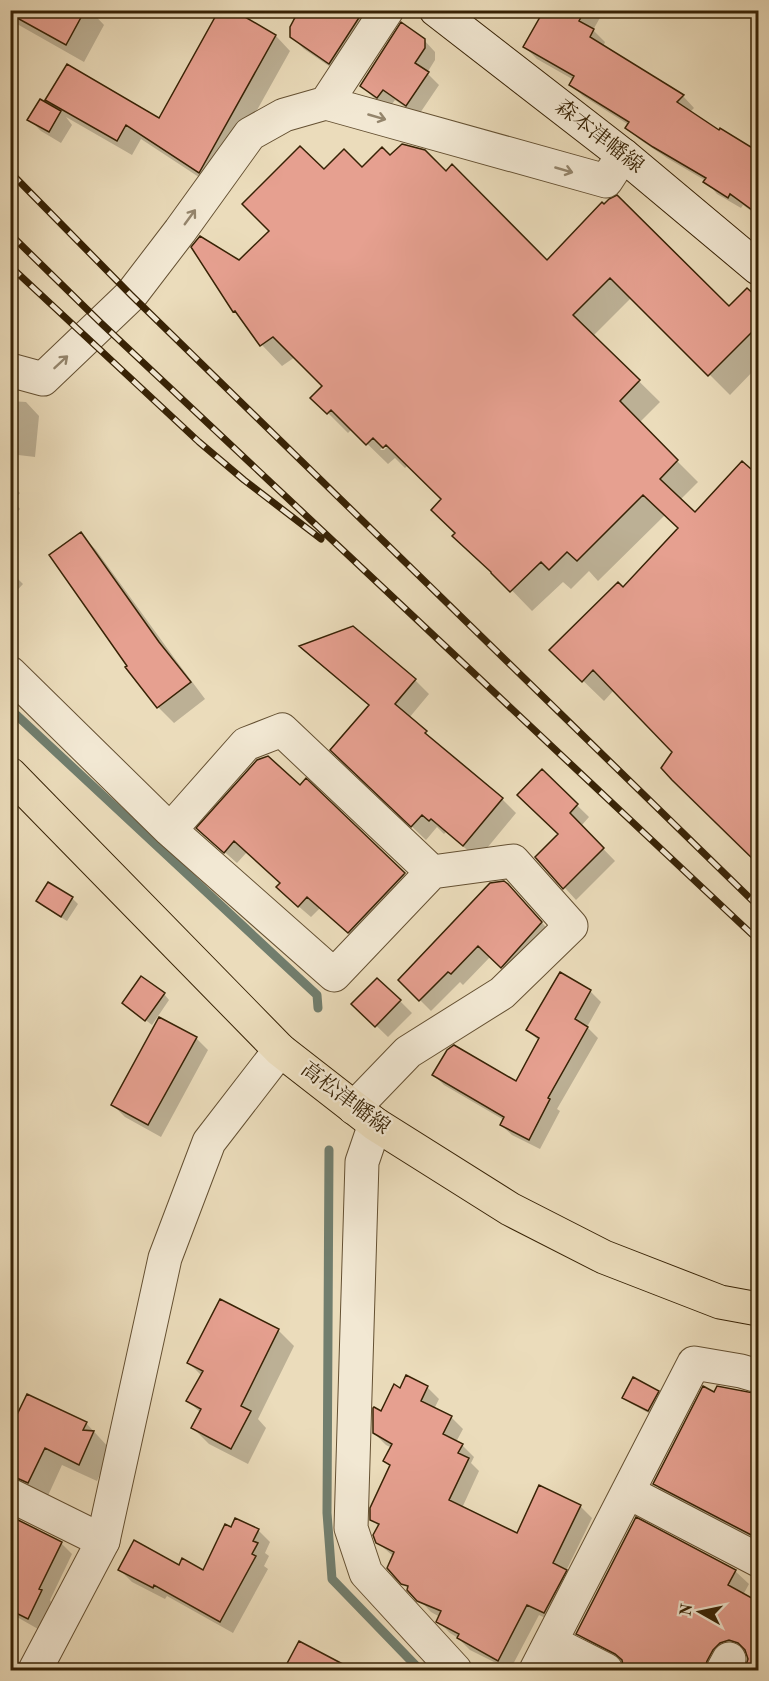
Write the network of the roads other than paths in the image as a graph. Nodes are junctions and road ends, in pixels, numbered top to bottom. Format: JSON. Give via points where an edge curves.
{"nodes":[{"id":1,"x":387,"y":10,"type":"edge"},
{"id":2,"x":436,"y":10,"type":"edge"},
{"id":3,"x":326,"y":103,"type":"junction"},
{"id":4,"x":623,"y":155,"type":"junction"},
{"id":5,"x":759,"y":268,"type":"edge"},
{"id":6,"x":10,"y":370,"type":"edge"},
{"id":7,"x":10,"y":673,"type":"edge"},
{"id":8,"x":10,"y":774,"type":"edge"},
{"id":9,"x":170,"y":830,"type":"junction"},
{"id":10,"x":432,"y":872,"type":"junction"},
{"id":11,"x":280,"y":1050,"type":"junction"},
{"id":12,"x":364,"y":1116,"type":"junction"},
{"id":13,"x":759,"y":1309,"type":"edge"},
{"id":14,"x":759,"y":1376,"type":"edge"},
{"id":15,"x":628,"y":1492,"type":"junction"},
{"id":16,"x":10,"y":1496,"type":"edge"},
{"id":17,"x":103,"y":1541,"type":"junction"},
{"id":18,"x":759,"y":1560,"type":"edge"},
{"id":19,"x":551,"y":1642,"type":"junction"},
{"id":20,"x":35,"y":1671,"type":"edge"},
{"id":21,"x":455,"y":1671,"type":"edge"},
{"id":22,"x":536,"y":1671,"type":"edge"},
{"id":23,"x":606,"y":1671,"type":"edge"}],
"edges":[{"from":1,"to":3,"type":"street"},
{"from":2,"to":4,"type":"street","name":"森本津幡線"},
{"from":3,"to":4,"type":"street","one_way":true,"via":[[606,181]]},
{"from":6,"to":3,"type":"street","one_way":true,"via":[[42,379],[131,295],[250,134],[284,115]]},
{"from":4,"to":5,"type":"street","name":"森本津幡線"},
{"from":7,"to":9,"type":"street"},
{"from":8,"to":11,"type":"main road","name":"高松津幡線"},
{"from":9,"to":10,"type":"street","via":[[246,744],[282,730]]},
{"from":9,"to":10,"type":"street","via":[[334,975]]},
{"from":10,"to":12,"type":"street","via":[[513,861],[570,926],[502,993],[408,1052]]},
{"from":11,"to":12,"type":"main road","name":"高松津幡線"},
{"from":11,"to":17,"type":"street","via":[[209,1143],[165,1258]]},
{"from":12,"to":13,"type":"main road","name":"高松津幡線","via":[[510,1209],[604,1257],[720,1302]]},
{"from":12,"to":21,"type":"street","via":[[351,1528],[366,1573]]},
{"from":14,"to":15,"type":"street","via":[[694,1363]]},
{"from":15,"to":18,"type":"street"},
{"from":15,"to":19,"type":"street"},
{"from":16,"to":17,"type":"street"},
{"from":17,"to":20,"type":"street"},
{"from":19,"to":22,"type":"street"},
{"from":19,"to":23,"type":"street"}]}
